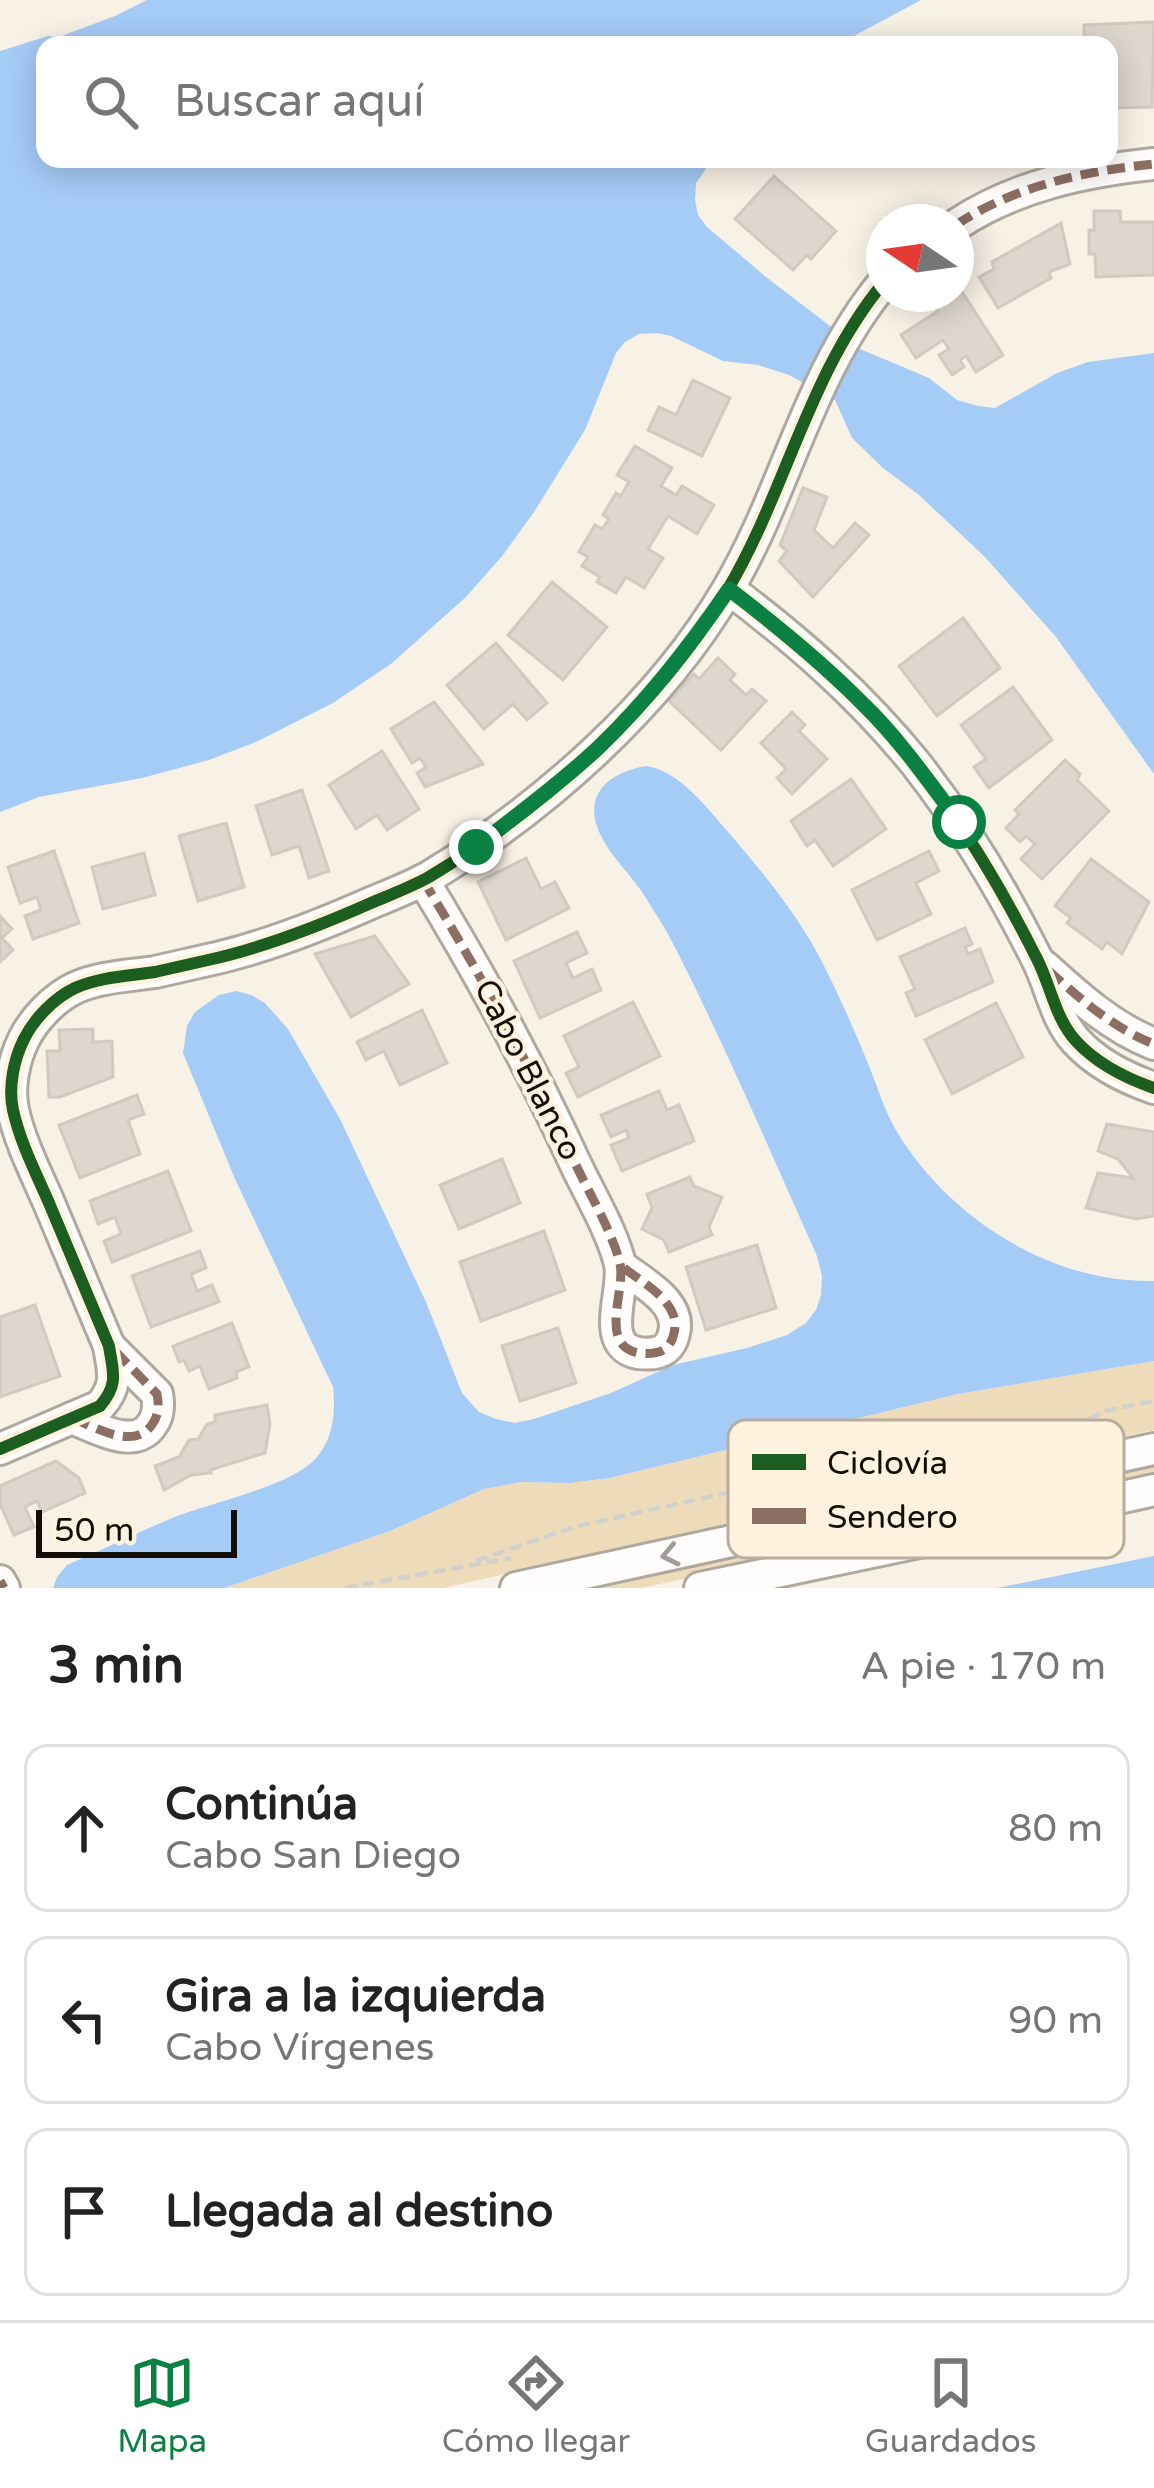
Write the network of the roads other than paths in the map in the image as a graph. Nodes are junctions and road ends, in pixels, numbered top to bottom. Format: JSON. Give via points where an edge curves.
{"nodes":[{"id":1,"x":1154,"y":164,"type":"edge"},
{"id":2,"x":1115,"y":168,"type":"edge"},
{"id":3,"x":1118,"y":168,"type":"edge"},
{"id":4,"x":974,"y":215,"type":"edge"},
{"id":5,"x":866,"y":305,"type":"edge"},
{"id":6,"x":729,"y":589,"type":"junction"},
{"id":7,"x":423,"y":880,"type":"junction"},
{"id":8,"x":1039,"y":962,"type":"junction"},
{"id":9,"x":1154,"y":1044,"type":"edge"},
{"id":10,"x":1154,"y":1088,"type":"edge"},
{"id":11,"x":621,"y":1266,"type":"dead end"},
{"id":12,"x":110,"y":1346,"type":"junction"},
{"id":13,"x":72,"y":1418,"type":"junction"},
{"id":14,"x":0,"y":1449,"type":"edge"},
{"id":15,"x":1154,"y":1449,"type":"edge"},
{"id":16,"x":1124,"y":1456,"type":"edge"},
{"id":17,"x":1154,"y":1490,"type":"edge"},
{"id":18,"x":1124,"y":1497,"type":"edge"},
{"id":19,"x":728,"y":1542,"type":"edge"},
{"id":20,"x":846,"y":1558,"type":"edge"},
{"id":21,"x":516,"y":1588,"type":"edge"},
{"id":22,"x":700,"y":1588,"type":"edge"}],
"edges":[{"from":1,"to":3,"type":"street"},
{"from":2,"to":4,"type":"street","via":[[1008,197]]},
{"from":5,"to":6,"type":"street","via":[[828,365]]},
{"from":6,"to":7,"type":"street","via":[[648,697],[598,748]]},
{"from":6,"to":8,"type":"street","via":[[811,654],[916,764]]},
{"from":7,"to":11,"type":"street","name":"Cabo Blanco","via":[[538,1082]]},
{"from":7,"to":12,"type":"street","via":[[273,942],[73,989],[35,1022],[12,1075],[12,1107]]},
{"from":8,"to":9,"type":"street","via":[[1087,1005]]},
{"from":8,"to":10,"type":"street","via":[[1072,1037],[1092,1057]]},
{"from":12,"to":13,"type":"street","via":[[111,1393]]},
{"from":12,"to":13,"type":"street","via":[[157,1394],[156,1418],[131,1437]]},
{"from":13,"to":14,"type":"street"},
{"from":15,"to":16,"type":"street","one_way":true},
{"from":17,"to":18,"type":"street"},
{"from":19,"to":21,"type":"street","one_way":true},
{"from":20,"to":22,"type":"street"}]}
